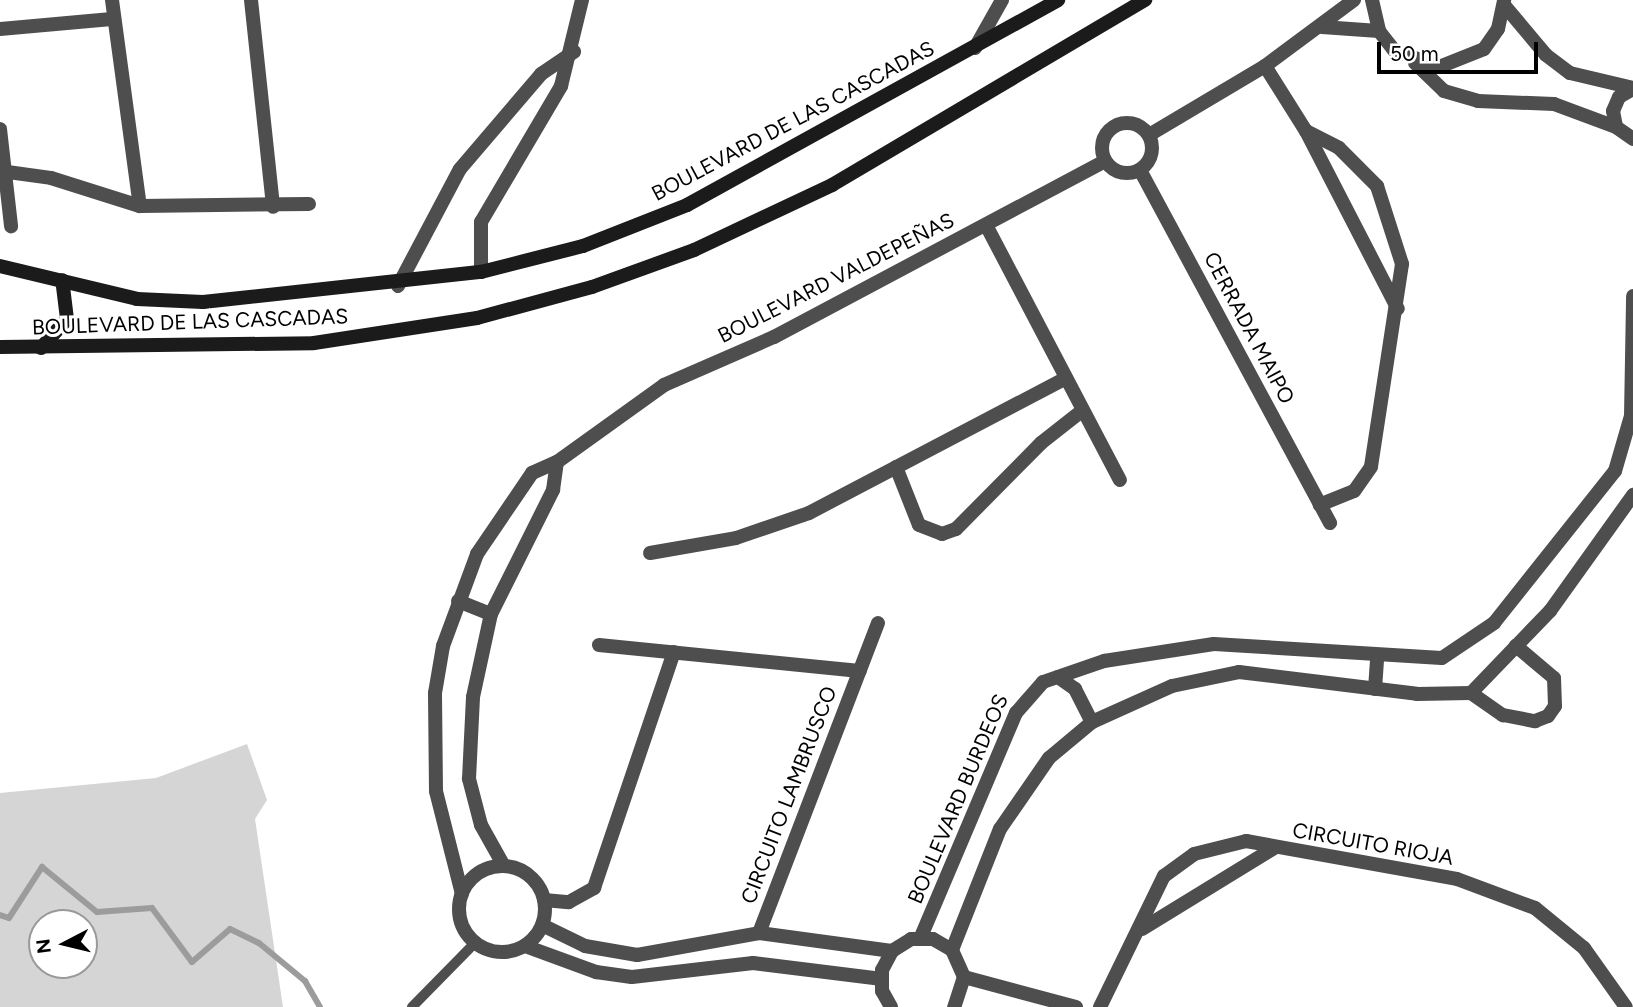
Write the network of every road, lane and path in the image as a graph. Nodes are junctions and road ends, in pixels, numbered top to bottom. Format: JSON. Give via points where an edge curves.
{"nodes":[{"id":1,"x":112,"y":0,"type":"edge"},
{"id":2,"x":251,"y":0,"type":"edge"},
{"id":3,"x":582,"y":0,"type":"edge"},
{"id":4,"x":1002,"y":0,"type":"edge"},
{"id":5,"x":1058,"y":0,"type":"edge"},
{"id":6,"x":1145,"y":0,"type":"edge"},
{"id":7,"x":1354,"y":0,"type":"edge"},
{"id":8,"x":1372,"y":0,"type":"edge"},
{"id":9,"x":1504,"y":3,"type":"edge"},
{"id":10,"x":112,"y":19,"type":"junction"},
{"id":11,"x":1322,"y":27,"type":"junction"},
{"id":12,"x":0,"y":29,"type":"edge"},
{"id":13,"x":1379,"y":31,"type":"junction"},
{"id":14,"x":974,"y":49,"type":"junction"},
{"id":15,"x":574,"y":52,"type":"junction"},
{"id":16,"x":1415,"y":63,"type":"junction"},
{"id":17,"x":1265,"y":66,"type":"junction"},
{"id":18,"x":1633,"y":89,"type":"edge"},
{"id":19,"x":1616,"y":127,"type":"junction"},
{"id":20,"x":0,"y":129,"type":"edge"},
{"id":21,"x":1306,"y":131,"type":"junction"},
{"id":22,"x":1149,"y":135,"type":"junction"},
{"id":23,"x":1631,"y":143,"type":"edge"},
{"id":24,"x":1105,"y":161,"type":"junction"},
{"id":25,"x":1140,"y":170,"type":"junction"},
{"id":26,"x":2,"y":171,"type":"edge"},
{"id":27,"x":309,"y":204,"type":"dead end"},
{"id":28,"x":140,"y":206,"type":"junction"},
{"id":29,"x":273,"y":207,"type":"junction"},
{"id":30,"x":986,"y":225,"type":"junction"},
{"id":31,"x":11,"y":226,"type":"dead end"},
{"id":32,"x":0,"y":266,"type":"edge"},
{"id":33,"x":481,"y":272,"type":"junction"},
{"id":34,"x":62,"y":279,"type":"junction"},
{"id":35,"x":398,"y":286,"type":"junction"},
{"id":36,"x":1633,"y":296,"type":"edge"},
{"id":37,"x":1398,"y":310,"type":"junction"},
{"id":38,"x":1630,"y":330,"type":"edge"},
{"id":39,"x":0,"y":347,"type":"edge"},
{"id":40,"x":41,"y":348,"type":"junction"},
{"id":41,"x":1066,"y":378,"type":"junction"},
{"id":42,"x":1083,"y":410,"type":"junction"},
{"id":43,"x":557,"y":462,"type":"junction"},
{"id":44,"x":896,"y":467,"type":"junction"},
{"id":45,"x":1120,"y":480,"type":"dead end"},
{"id":46,"x":1633,"y":495,"type":"edge"},
{"id":47,"x":1320,"y":505,"type":"junction"},
{"id":48,"x":1330,"y":523,"type":"dead end"},
{"id":49,"x":650,"y":553,"type":"dead end"},
{"id":50,"x":458,"y":601,"type":"junction"},
{"id":51,"x":491,"y":614,"type":"junction"},
{"id":52,"x":878,"y":623,"type":"dead end"},
{"id":53,"x":598,"y":645,"type":"dead end"},
{"id":54,"x":1516,"y":646,"type":"junction"},
{"id":55,"x":674,"y":652,"type":"junction"},
{"id":56,"x":1377,"y":657,"type":"junction"},
{"id":57,"x":860,"y":671,"type":"junction"},
{"id":58,"x":1058,"y":677,"type":"junction"},
{"id":59,"x":1374,"y":689,"type":"junction"},
{"id":60,"x":1471,"y":693,"type":"junction"},
{"id":61,"x":1092,"y":722,"type":"junction"},
{"id":62,"x":1274,"y":848,"type":"junction"},
{"id":63,"x":504,"y":866,"type":"junction"},
{"id":64,"x":461,"y":894,"type":"junction"},
{"id":65,"x":544,"y":900,"type":"junction"},
{"id":66,"x":542,"y":925,"type":"junction"},
{"id":67,"x":1142,"y":929,"type":"junction"},
{"id":68,"x":758,"y":933,"type":"junction"},
{"id":69,"x":920,"y":939,"type":"junction"},
{"id":70,"x":475,"y":943,"type":"junction"},
{"id":71,"x":525,"y":946,"type":"junction"},
{"id":72,"x":952,"y":950,"type":"junction"},
{"id":73,"x":892,"y":951,"type":"junction"},
{"id":74,"x":964,"y":977,"type":"junction"},
{"id":75,"x":882,"y":979,"type":"junction"},
{"id":76,"x":412,"y":1007,"type":"edge"},
{"id":77,"x":891,"y":1007,"type":"edge"},
{"id":78,"x":955,"y":1007,"type":"edge"},
{"id":79,"x":1076,"y":1007,"type":"edge"},
{"id":80,"x":1100,"y":1007,"type":"edge"},
{"id":81,"x":1626,"y":1007,"type":"edge"}],
"edges":[{"from":1,"to":10,"type":"street"},
{"from":2,"to":29,"type":"street"},
{"from":3,"to":15,"type":"street"},
{"from":4,"to":14,"type":"street"},
{"from":5,"to":14,"type":"main road","name":"BOULEVARD DE LAS CASCADAS"},
{"from":6,"to":40,"type":"main road","name":"BOULEVARD DE LAS CASCADAS","via":[[832,185],[694,250],[593,287],[477,318],[314,343]]},
{"from":7,"to":11,"type":"street"},
{"from":8,"to":13,"type":"street"},
{"from":9,"to":16,"type":"street","via":[[1484,49],[1439,67]]},
{"from":9,"to":18,"type":"street","via":[[1570,73]]},
{"from":10,"to":12,"type":"street"},
{"from":10,"to":28,"type":"street"},
{"from":11,"to":13,"type":"street"},
{"from":11,"to":17,"type":"street"},
{"from":13,"to":16,"type":"street"},
{"from":14,"to":33,"type":"main road","name":"BOULEVARD DE LAS CASCADAS","via":[[687,205],[583,246]]},
{"from":15,"to":33,"type":"street","via":[[561,86],[481,222]]},
{"from":15,"to":35,"type":"street","via":[[541,74],[460,169]]},
{"from":16,"to":19,"type":"street","via":[[1444,90],[1478,101],[1554,104]]},
{"from":17,"to":21,"type":"street"},
{"from":17,"to":22,"type":"street"},
{"from":18,"to":19,"type":"street","via":[[1619,97]]},
{"from":19,"to":23,"type":"street"},
{"from":20,"to":26,"type":"street"},
{"from":21,"to":37,"type":"street"},
{"from":21,"to":37,"type":"street","via":[[1339,148],[1377,186],[1402,264]]},
{"from":22,"to":24,"type":"street","via":[[1130,122],[1109,129],[1103,139]]},
{"from":22,"to":25,"type":"street","via":[[1153,148]]},
{"from":24,"to":25,"type":"street","via":[[1115,171]]},
{"from":24,"to":30,"type":"street","name":"BOULEVARD VALDEPEÑAS"},
{"from":25,"to":47,"type":"street","name":"CERRADA MAIPO"},
{"from":26,"to":28,"type":"street"},
{"from":26,"to":31,"type":"street"},
{"from":27,"to":29,"type":"street"},
{"from":28,"to":29,"type":"street"},
{"from":30,"to":41,"type":"street"},
{"from":30,"to":43,"type":"street","name":"BOULEVARD VALDEPEÑAS","via":[[775,337],[664,384]]},
{"from":32,"to":34,"type":"main road","name":"BOULEVARD DE LAS CASCADAS"},
{"from":33,"to":35,"type":"main road","name":"BOULEVARD DE LAS CASCADAS"},
{"from":34,"to":35,"type":"main road","name":"BOULEVARD DE LAS CASCADAS","via":[[137,299],[203,302]]},
{"from":34,"to":40,"type":"main road","via":[[67,319]]},
{"from":36,"to":38,"type":"street","name":"BOULEVARD BURDEOS"},
{"from":37,"to":47,"type":"street","via":[[1368,473],[1354,491]]},
{"from":38,"to":56,"type":"street","name":"BOULEVARD BURDEOS","via":[[1631,416],[1615,471],[1494,623],[1469,645],[1442,658]]},
{"from":39,"to":40,"type":"main road","name":"BOULEVARD DE LAS CASCADAS"},
{"from":41,"to":42,"type":"street"},
{"from":41,"to":44,"type":"street"},
{"from":42,"to":44,"type":"street","via":[[956,529],[942,534],[919,525]]},
{"from":42,"to":45,"type":"street"},
{"from":43,"to":50,"type":"street","name":"BOULEVARD VALDEPEÑAS","via":[[532,473],[477,554]]},
{"from":43,"to":51,"type":"street","via":[[553,490]]},
{"from":44,"to":49,"type":"street","via":[[808,513],[736,538]]},
{"from":46,"to":54,"type":"street","via":[[1558,601]]},
{"from":47,"to":48,"type":"street","name":"CERRADA MAIPO"},
{"from":50,"to":51,"type":"street"},
{"from":50,"to":64,"type":"street","name":"BOULEVARD VALDEPEÑAS","via":[[443,646],[433,741],[445,843]]},
{"from":51,"to":63,"type":"street","via":[[467,747],[481,825]]},
{"from":52,"to":57,"type":"street","name":"CIRCUITO LAMBRUSCO"},
{"from":53,"to":55,"type":"street","name":"CIRCUITO LAMBRUSCO"},
{"from":54,"to":60,"type":"street"},
{"from":54,"to":60,"type":"street","via":[[1554,678],[1555,706],[1548,716],[1535,721],[1503,715]]},
{"from":55,"to":57,"type":"street","name":"CIRCUITO LAMBRUSCO"},
{"from":55,"to":65,"type":"street","via":[[594,888],[569,902]]},
{"from":56,"to":58,"type":"street","name":"BOULEVARD BURDEOS","via":[[1214,644],[1104,661]]},
{"from":56,"to":59,"type":"street"},
{"from":57,"to":68,"type":"street","name":"CIRCUITO LAMBRUSCO"},
{"from":58,"to":61,"type":"street","via":[[1075,689]]},
{"from":58,"to":69,"type":"street","name":"BOULEVARD BURDEOS","via":[[1028,692],[1016,713]]},
{"from":59,"to":60,"type":"street"},
{"from":59,"to":61,"type":"street","via":[[1239,672],[1172,686]]},
{"from":61,"to":72,"type":"street","via":[[1049,758],[1000,829]]},
{"from":62,"to":67,"type":"street","name":"CIRCUITO RIOJA"},
{"from":62,"to":67,"type":"street","name":"CIRCUITO RIOJA","via":[[1246,841],[1194,854],[1164,876],[1145,903]]},
{"from":62,"to":81,"type":"street","name":"CIRCUITO RIOJA","via":[[1457,879],[1535,908],[1584,948]]},
{"from":63,"to":64,"type":"street","via":[[478,873]]},
{"from":63,"to":65,"type":"street","via":[[530,876]]},
{"from":64,"to":70,"type":"street","via":[[462,926]]},
{"from":65,"to":66,"type":"street"},
{"from":66,"to":68,"type":"street","via":[[585,946],[637,955]]},
{"from":66,"to":71,"type":"street"},
{"from":67,"to":80,"type":"street","name":"CIRCUITO RIOJA"},
{"from":68,"to":73,"type":"street"},
{"from":69,"to":72,"type":"street"},
{"from":69,"to":73,"type":"street"},
{"from":70,"to":71,"type":"street","via":[[500,953]]},
{"from":70,"to":76,"type":"lane"},
{"from":71,"to":75,"type":"street","via":[[596,972],[632,977],[753,963]]},
{"from":72,"to":74,"type":"street"},
{"from":73,"to":75,"type":"street"},
{"from":74,"to":78,"type":"street"},
{"from":74,"to":79,"type":"street"},
{"from":75,"to":77,"type":"street"}]}
